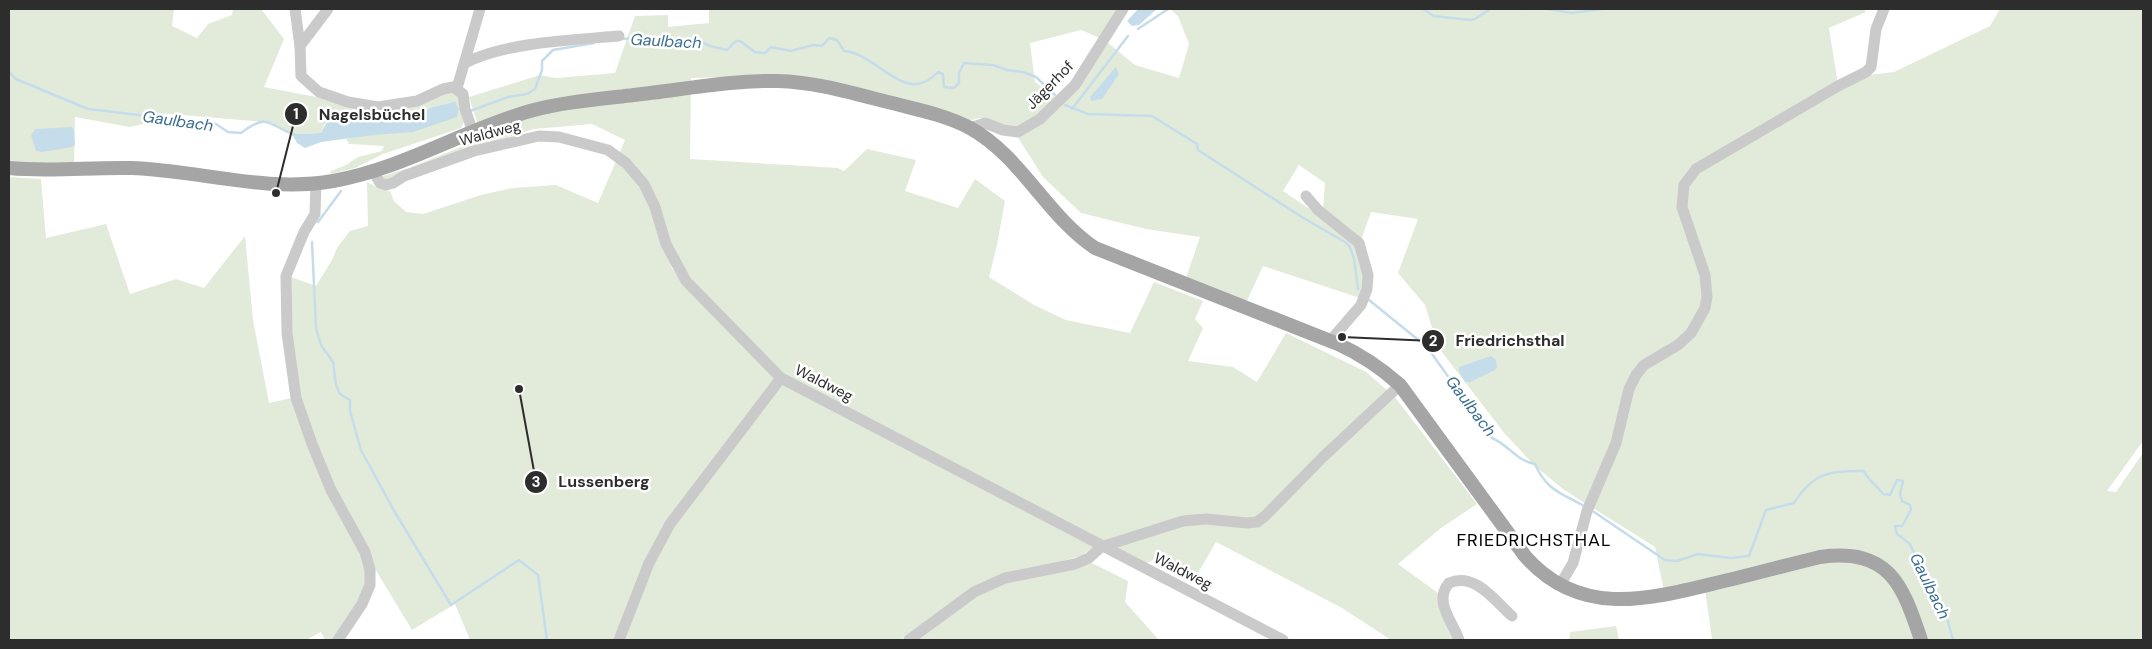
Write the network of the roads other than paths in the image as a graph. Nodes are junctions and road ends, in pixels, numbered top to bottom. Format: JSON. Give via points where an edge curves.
{"nodes":[{"id":1,"x":296,"y":9,"type":"edge"},
{"id":2,"x":328,"y":9,"type":"edge"},
{"id":3,"x":480,"y":9,"type":"edge"},
{"id":4,"x":1123,"y":9,"type":"edge"},
{"id":5,"x":1884,"y":9,"type":"edge"},
{"id":6,"x":619,"y":36,"type":"dead end"},
{"id":7,"x":300,"y":46,"type":"junction"},
{"id":8,"x":465,"y":63,"type":"junction"},
{"id":9,"x":457,"y":88,"type":"junction"},
{"id":10,"x":970,"y":128,"type":"junction"},
{"id":11,"x":473,"y":132,"type":"junction"},
{"id":12,"x":9,"y":168,"type":"edge"},
{"id":13,"x":373,"y":171,"type":"junction"},
{"id":14,"x":316,"y":183,"type":"junction"},
{"id":15,"x":1306,"y":196,"type":"dead end"},
{"id":16,"x":1330,"y":341,"type":"junction"},
{"id":17,"x":781,"y":378,"type":"junction"},
{"id":18,"x":1400,"y":385,"type":"junction"},
{"id":19,"x":1101,"y":547,"type":"junction"},
{"id":20,"x":1560,"y":585,"type":"junction"},
{"id":21,"x":1512,"y":616,"type":"dead end"},
{"id":22,"x":338,"y":640,"type":"edge"},
{"id":23,"x":619,"y":640,"type":"edge"},
{"id":24,"x":908,"y":640,"type":"edge"},
{"id":25,"x":1283,"y":640,"type":"edge"},
{"id":26,"x":1459,"y":640,"type":"edge"},
{"id":27,"x":1920,"y":640,"type":"edge"}],
"edges":[{"from":1,"to":7,"type":"street"},
{"from":2,"to":7,"type":"street"},
{"from":3,"to":8,"type":"street"},
{"from":4,"to":10,"type":"street","name":"Jägerhof","via":[[1075,85],[1040,119],[1018,132],[985,123]]},
{"from":5,"to":20,"type":"street","via":[[1876,29],[1871,67],[1866,72],[1696,169],[1684,185],[1682,207],[1705,275],[1705,308],[1691,333],[1678,345],[1644,364],[1636,375],[1629,389],[1616,443],[1588,508],[1573,563]]},
{"from":6,"to":8,"type":"street","via":[[515,48]]},
{"from":7,"to":9,"type":"street","via":[[301,76],[319,92],[348,102],[378,107],[417,101],[448,87]]},
{"from":8,"to":9,"type":"street"},
{"from":9,"to":11,"type":"street","via":[[463,94]]},
{"from":10,"to":11,"type":"main road","via":[[891,103],[810,84],[780,81],[576,103],[531,111]]},
{"from":10,"to":16,"type":"main road","via":[[997,148],[1067,225],[1095,248]]},
{"from":11,"to":13,"type":"main road"},
{"from":12,"to":14,"type":"main road","via":[[40,171],[132,168],[274,184]]},
{"from":13,"to":14,"type":"main road"},
{"from":13,"to":17,"type":"street","name":"Waldweg","via":[[380,183],[386,185],[474,151],[539,136],[559,137],[608,150],[626,162],[644,184],[656,207],[666,244],[686,281]]},
{"from":14,"to":22,"type":"street","via":[[315,214],[286,276],[286,333],[296,398],[312,444],[331,490],[365,552],[370,570],[370,585],[362,604]]},
{"from":15,"to":16,"type":"street","via":[[1318,210],[1359,243],[1368,275],[1361,304]]},
{"from":16,"to":18,"type":"main road","via":[[1359,354]]},
{"from":17,"to":19,"type":"street","name":"Waldweg","via":[[995,488]]},
{"from":17,"to":23,"type":"street","via":[[670,524],[649,563]]},
{"from":18,"to":19,"type":"street","via":[[1257,522],[1183,521]]},
{"from":18,"to":20,"type":"main road","via":[[1525,556]]},
{"from":19,"to":24,"type":"street","via":[[1089,558],[1075,564],[1005,578],[974,592]]},
{"from":19,"to":25,"type":"street","name":"Waldweg"},
{"from":20,"to":27,"type":"main road","via":[[1601,599],[1640,600],[1843,554],[1862,557],[1884,568],[1898,583]]},
{"from":21,"to":26,"type":"street","via":[[1474,583],[1463,580],[1449,583],[1444,591],[1443,604]]}]}
